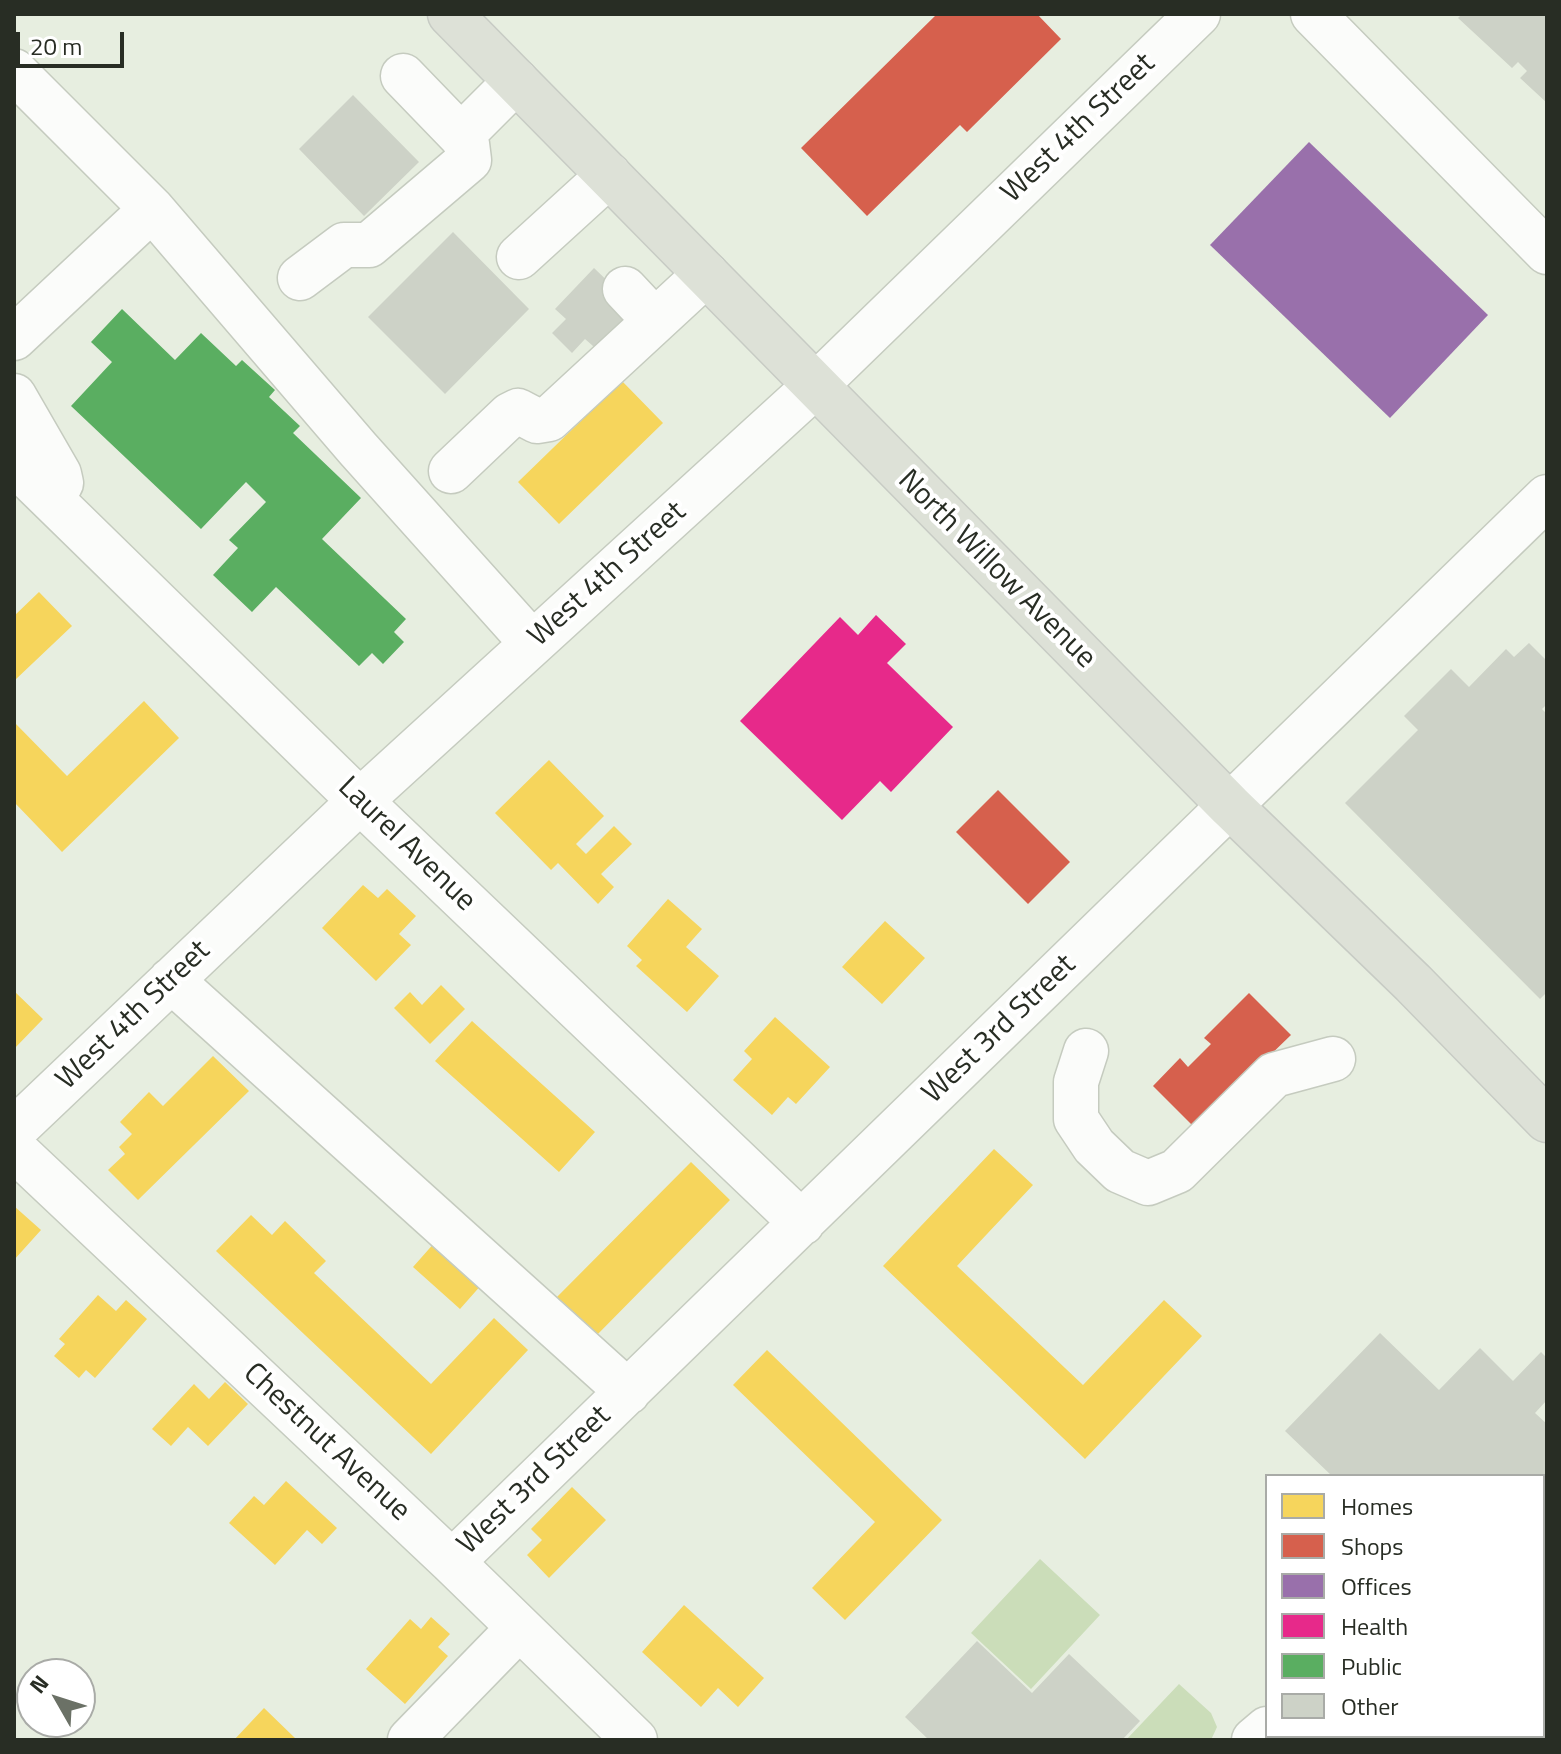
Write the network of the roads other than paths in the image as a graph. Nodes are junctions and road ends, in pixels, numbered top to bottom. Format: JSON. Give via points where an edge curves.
{"nodes":[{"id":1,"x":450,"y":14,"type":"edge"},
{"id":2,"x":1198,"y":14,"type":"edge"},
{"id":3,"x":1313,"y":14,"type":"edge"},
{"id":4,"x":14,"y":71,"type":"edge"},
{"id":5,"x":403,"y":76,"type":"dead end"},
{"id":6,"x":516,"y":81,"type":"junction"},
{"id":7,"x":461,"y":136,"type":"junction"},
{"id":8,"x":609,"y":175,"type":"junction"},
{"id":9,"x":152,"y":209,"type":"junction"},
{"id":10,"x":1547,"y":252,"type":"edge"},
{"id":11,"x":519,"y":257,"type":"dead end"},
{"id":12,"x":706,"y":274,"type":"junction"},
{"id":13,"x":300,"y":278,"type":"dead end"},
{"id":14,"x":625,"y":289,"type":"dead end"},
{"id":15,"x":655,"y":321,"type":"junction"},
{"id":16,"x":14,"y":338,"type":"edge"},
{"id":17,"x":815,"y":386,"type":"junction"},
{"id":18,"x":14,"y":396,"type":"edge"},
{"id":19,"x":14,"y":463,"type":"edge"},
{"id":20,"x":451,"y":471,"type":"dead end"},
{"id":21,"x":1547,"y":497,"type":"edge"},
{"id":22,"x":51,"y":499,"type":"junction"},
{"id":23,"x":532,"y":643,"type":"junction"},
{"id":24,"x":360,"y":801,"type":"junction"},
{"id":25,"x":1230,"y":806,"type":"junction"},
{"id":26,"x":171,"y":980,"type":"junction"},
{"id":27,"x":1086,"y":1051,"type":"dead end"},
{"id":28,"x":1333,"y":1059,"type":"dead end"},
{"id":29,"x":1547,"y":1120,"type":"edge"},
{"id":30,"x":14,"y":1130,"type":"edge"},
{"id":31,"x":14,"y":1149,"type":"edge"},
{"id":32,"x":802,"y":1223,"type":"junction"},
{"id":33,"x":628,"y":1392,"type":"junction"},
{"id":34,"x":452,"y":1562,"type":"junction"},
{"id":35,"x":519,"y":1628,"type":"junction"},
{"id":36,"x":410,"y":1740,"type":"edge"},
{"id":37,"x":635,"y":1740,"type":"edge"}],
"edges":[{"from":1,"to":6,"type":"main road","name":"North Willow Avenue"},
{"from":2,"to":17,"type":"street","name":"West 4th Street"},
{"from":3,"to":10,"type":"street"},
{"from":4,"to":9,"type":"street"},
{"from":5,"to":7,"type":"street"},
{"from":6,"to":7,"type":"street"},
{"from":6,"to":8,"type":"main road","name":"North Willow Avenue"},
{"from":7,"to":13,"type":"street","via":[[469,160],[369,245],[344,245]]},
{"from":8,"to":11,"type":"street"},
{"from":8,"to":12,"type":"main road","name":"North Willow Avenue"},
{"from":9,"to":16,"type":"street"},
{"from":9,"to":23,"type":"street"},
{"from":12,"to":15,"type":"street"},
{"from":12,"to":17,"type":"main road","name":"North Willow Avenue"},
{"from":14,"to":15,"type":"street"},
{"from":15,"to":20,"type":"street","via":[[549,419],[537,421],[518,411],[510,415]]},
{"from":17,"to":23,"type":"street","name":"West 4th Street"},
{"from":17,"to":25,"type":"main road","name":"North Willow Avenue"},
{"from":18,"to":22,"type":"street","via":[[59,474],[61,483]]},
{"from":19,"to":22,"type":"street","name":"Laurel Avenue"},
{"from":21,"to":25,"type":"street","name":"West 3rd Street"},
{"from":22,"to":24,"type":"street","name":"Laurel Avenue"},
{"from":23,"to":24,"type":"street","name":"West 4th Street"},
{"from":24,"to":26,"type":"street","name":"West 4th Street"},
{"from":24,"to":32,"type":"street","name":"Laurel Avenue"},
{"from":25,"to":29,"type":"main road","name":"North Willow Avenue"},
{"from":25,"to":32,"type":"street","name":"West 3rd Street"},
{"from":26,"to":30,"type":"street","name":"West 4th Street"},
{"from":26,"to":33,"type":"street"},
{"from":27,"to":28,"type":"street","via":[[1076,1082],[1076,1119],[1120,1171],[1148,1183],[1177,1171],[1274,1075]]},
{"from":31,"to":34,"type":"street","name":"Chestnut Avenue"},
{"from":32,"to":33,"type":"street","name":"West 3rd Street"},
{"from":33,"to":34,"type":"street","name":"West 3rd Street"},
{"from":34,"to":35,"type":"street","name":"Chestnut Avenue"},
{"from":35,"to":36,"type":"street"},
{"from":35,"to":37,"type":"street","name":"Chestnut Avenue"}]}
